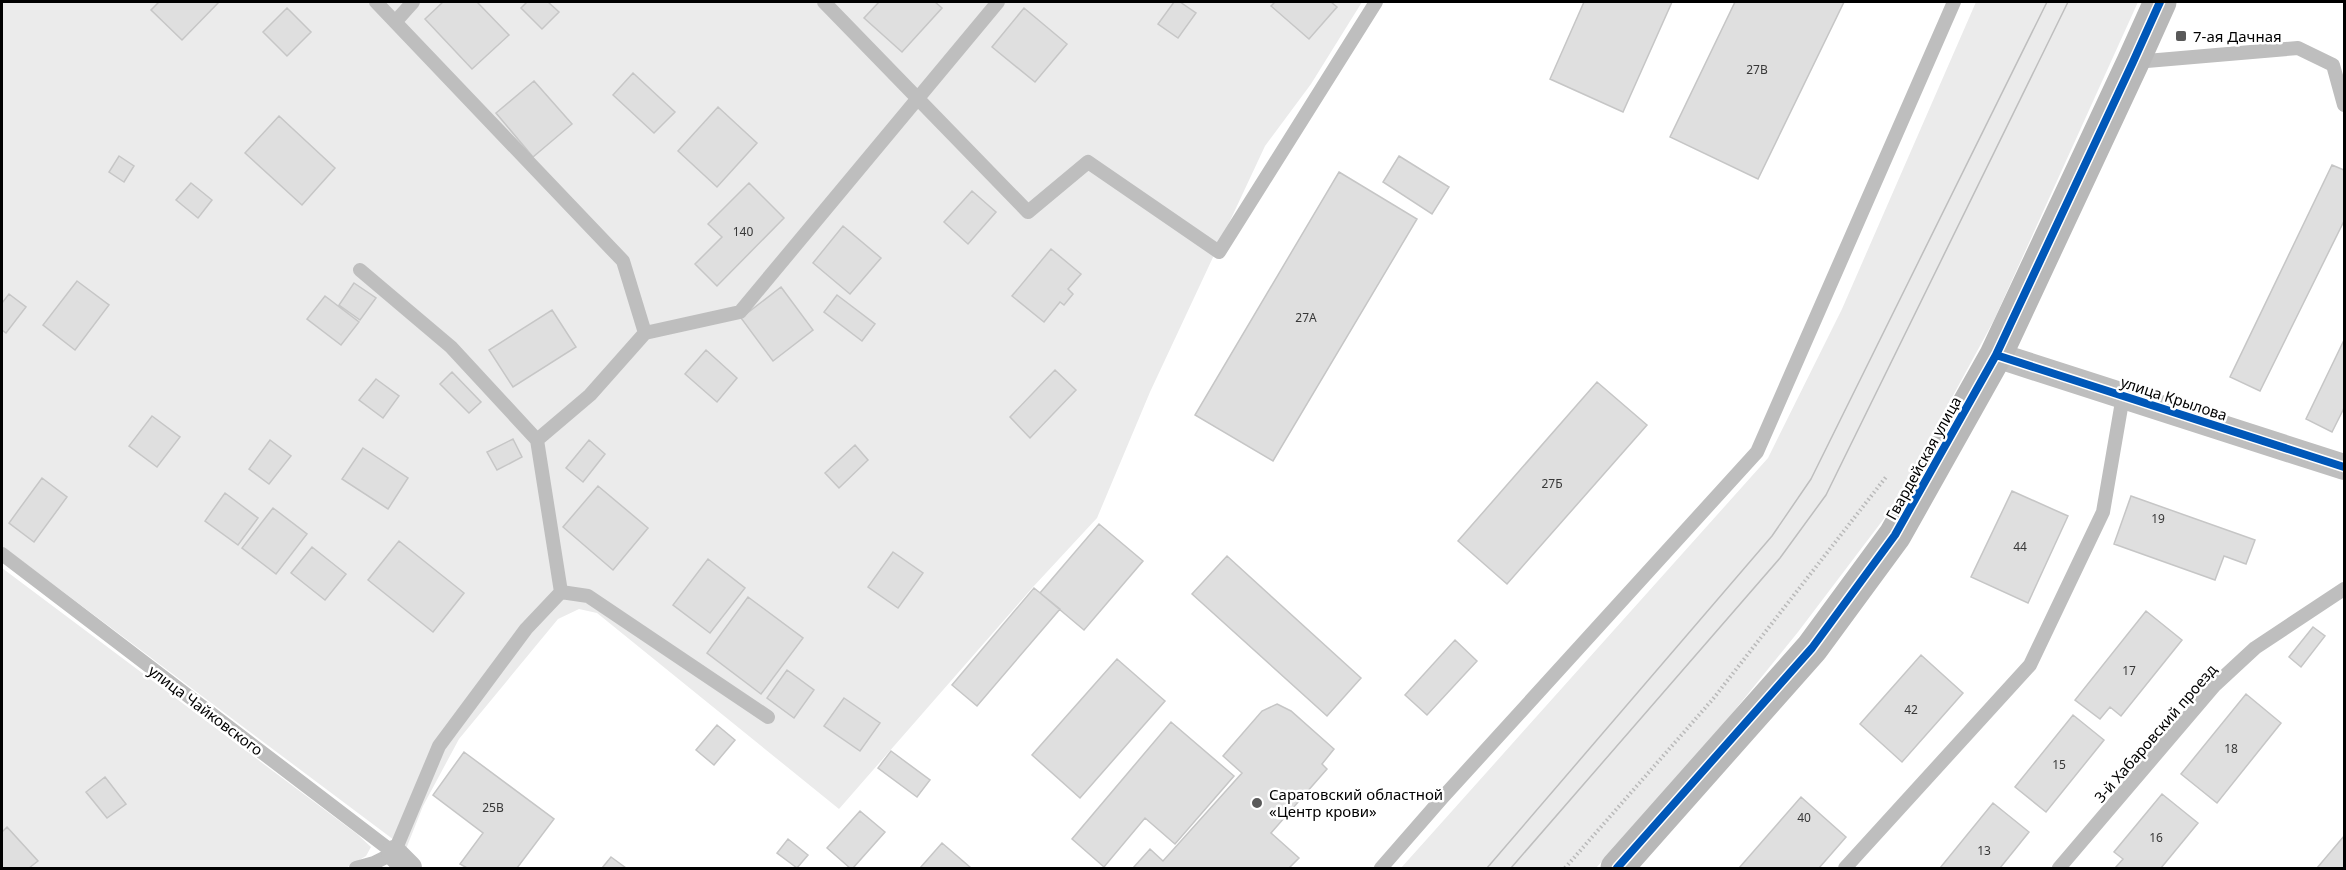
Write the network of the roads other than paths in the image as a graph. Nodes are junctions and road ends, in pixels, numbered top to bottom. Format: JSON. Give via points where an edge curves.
{"nodes":[{"id":1,"x":376,"y":2,"type":"edge"},
{"id":2,"x":413,"y":2,"type":"edge"},
{"id":3,"x":824,"y":2,"type":"edge"},
{"id":4,"x":998,"y":2,"type":"edge"},
{"id":5,"x":1376,"y":2,"type":"edge"},
{"id":6,"x":1954,"y":2,"type":"edge"},
{"id":7,"x":2160,"y":2,"type":"edge"},
{"id":8,"x":396,"y":21,"type":"junction"},
{"id":9,"x":2133,"y":62,"type":"junction"},
{"id":10,"x":918,"y":99,"type":"junction"},
{"id":11,"x":2344,"y":105,"type":"edge"},
{"id":12,"x":360,"y":270,"type":"dead end"},
{"id":13,"x":645,"y":333,"type":"junction"},
{"id":14,"x":1996,"y":355,"type":"junction"},
{"id":15,"x":2123,"y":396,"type":"junction"},
{"id":16,"x":537,"y":440,"type":"junction"},
{"id":17,"x":2344,"y":467,"type":"edge"},
{"id":18,"x":2,"y":554,"type":"edge"},
{"id":19,"x":2344,"y":589,"type":"edge"},
{"id":20,"x":561,"y":592,"type":"junction"},
{"id":21,"x":768,"y":717,"type":"dead end"},
{"id":22,"x":404,"y":864,"type":"edge"},
{"id":23,"x":356,"y":868,"type":"edge"},
{"id":24,"x":1381,"y":868,"type":"edge"},
{"id":25,"x":1617,"y":868,"type":"edge"},
{"id":26,"x":1845,"y":868,"type":"edge"},
{"id":27,"x":2060,"y":868,"type":"edge"}],
"edges":[{"from":1,"to":8,"type":"lane"},
{"from":2,"to":8,"type":"lane"},
{"from":3,"to":10,"type":"lane"},
{"from":4,"to":10,"type":"lane"},
{"from":5,"to":10,"type":"lane","via":[[1219,252],[1088,162],[1028,212]]},
{"from":6,"to":24,"type":"lane","via":[[1757,452]]},
{"from":7,"to":9,"type":"street","name":"Гвардейская улица"},
{"from":8,"to":13,"type":"lane","via":[[623,261]]},
{"from":9,"to":11,"type":"lane","via":[[2298,48],[2332,65]]},
{"from":9,"to":14,"type":"street","name":"Гвардейская улица"},
{"from":10,"to":13,"type":"lane","via":[[740,312]]},
{"from":12,"to":16,"type":"lane","via":[[451,346]]},
{"from":13,"to":16,"type":"lane","via":[[590,395]]},
{"from":14,"to":15,"type":"street","name":"улица Крылова"},
{"from":14,"to":25,"type":"street","name":"Гвардейская улица","via":[[1895,535],[1812,648]]},
{"from":15,"to":17,"type":"street","name":"улица Крылова"},
{"from":15,"to":26,"type":"lane","via":[[2103,512],[2030,665]]},
{"from":16,"to":20,"type":"lane"},
{"from":18,"to":22,"type":"lane","name":"улица Чайковского"},
{"from":19,"to":27,"type":"lane","name":"3-й Хабаровский проезд","via":[[2255,648],[2215,685]]},
{"from":20,"to":21,"type":"lane","via":[[588,596]]},
{"from":20,"to":22,"type":"lane","via":[[526,629],[439,746]]},
{"from":22,"to":23,"type":"lane","via":[[374,863]]}]}
